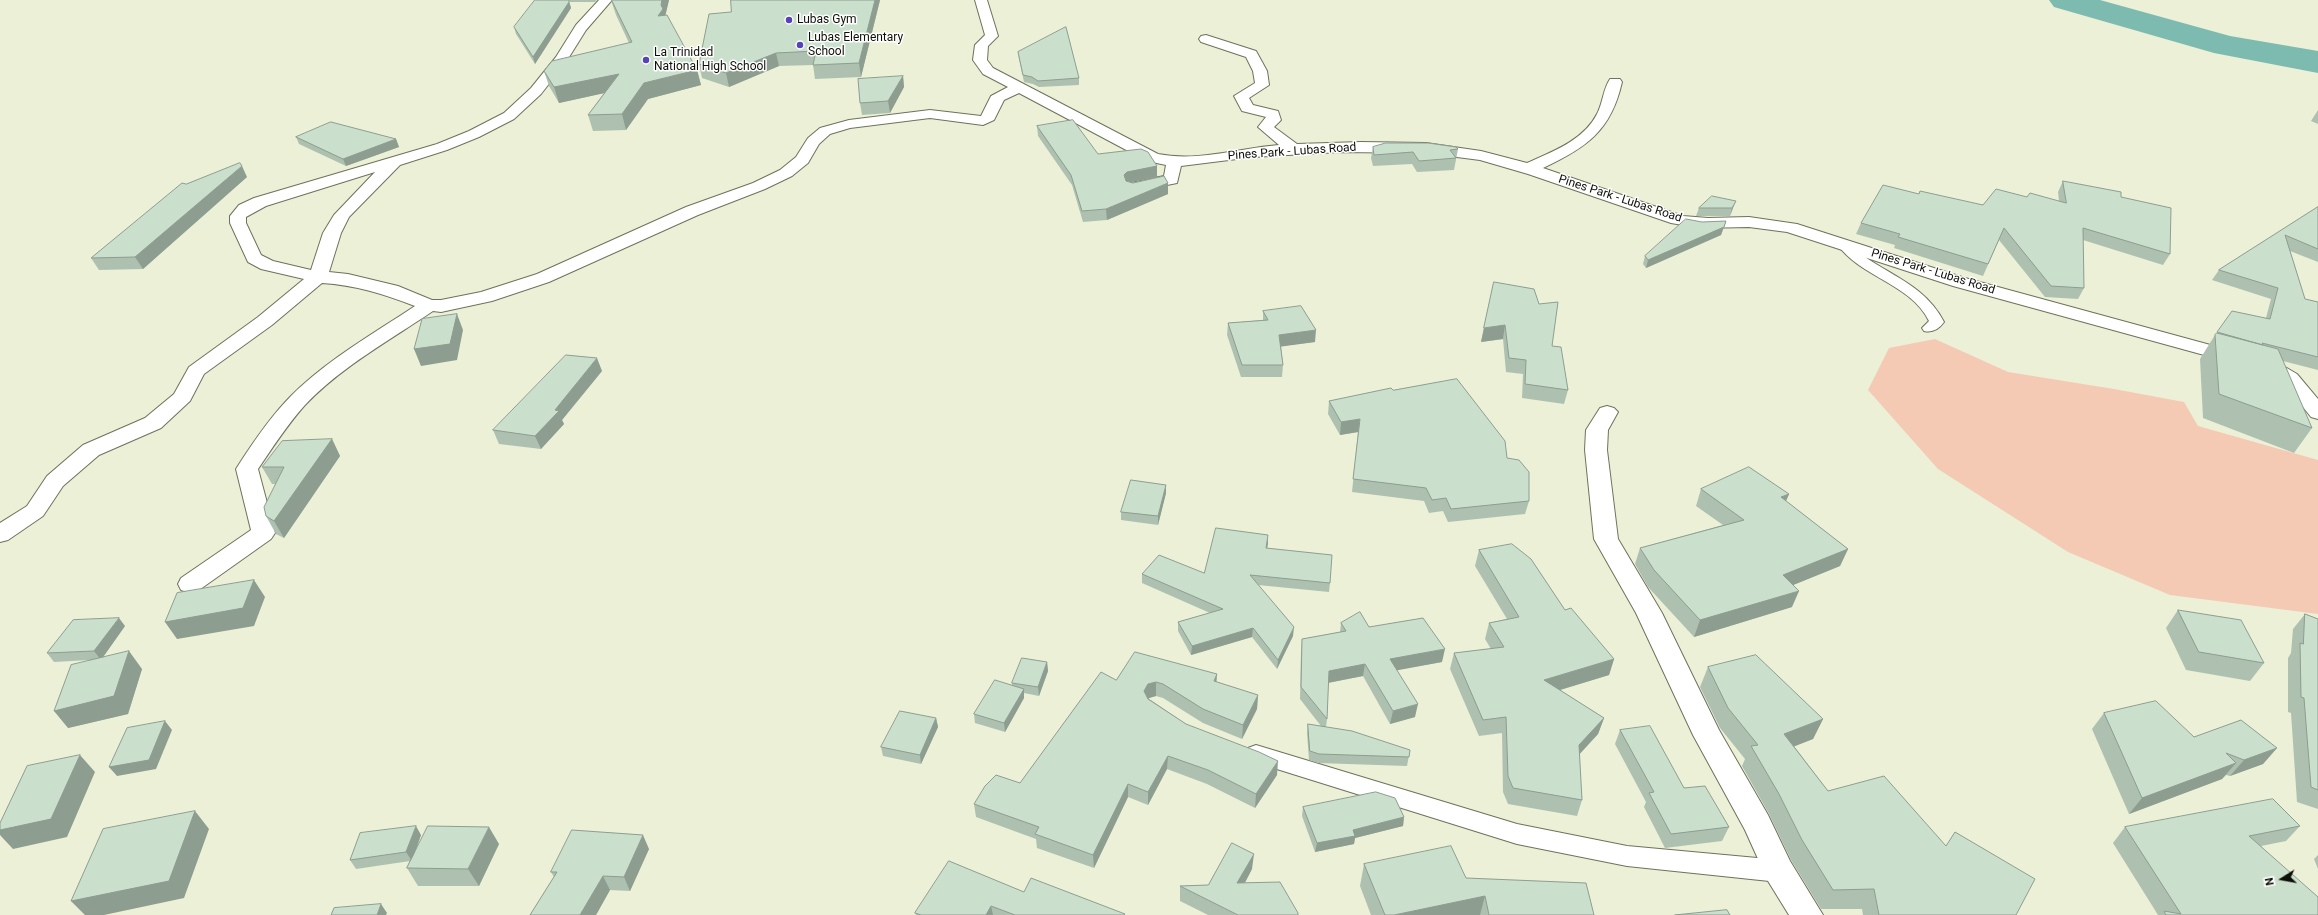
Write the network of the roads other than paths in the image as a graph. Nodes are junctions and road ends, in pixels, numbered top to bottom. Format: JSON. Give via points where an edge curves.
{"nodes":[{"id":1,"x":606,"y":0,"type":"edge"},
{"id":2,"x":981,"y":0,"type":"edge"},
{"id":3,"x":1206,"y":39,"type":"dead end"},
{"id":4,"x":1615,"y":82,"type":"dead end"},
{"id":5,"x":1023,"y":88,"type":"junction"},
{"id":6,"x":1295,"y":150,"type":"junction"},
{"id":7,"x":396,"y":160,"type":"junction"},
{"id":8,"x":1174,"y":162,"type":"junction"},
{"id":9,"x":1530,"y":168,"type":"junction"},
{"id":10,"x":1133,"y":186,"type":"edge"},
{"id":11,"x":1844,"y":244,"type":"junction"},
{"id":12,"x":318,"y":277,"type":"junction"},
{"id":13,"x":429,"y":305,"type":"junction"},
{"id":14,"x":1929,"y":328,"type":"dead end"},
{"id":15,"x":1608,"y":412,"type":"dead end"},
{"id":16,"x":2318,"y":413,"type":"edge"},
{"id":17,"x":0,"y":534,"type":"edge"},
{"id":18,"x":190,"y":584,"type":"dead end"},
{"id":19,"x":1237,"y":747,"type":"edge"},
{"id":20,"x":1779,"y":871,"type":"junction"},
{"id":21,"x":1807,"y":915,"type":"edge"}],
"edges":[{"from":1,"to":7,"type":"street","via":[[580,28],[561,59],[536,91],[509,116],[455,142]]},
{"from":2,"to":5,"type":"street","name":"Pines Park - Lubas Road","via":[[992,36],[982,45],[980,60],[988,71]]},
{"from":3,"to":6,"type":"street","via":[[1251,54],[1260,71],[1262,85],[1240,96],[1248,108],[1273,114],[1274,120],[1265,127]]},
{"from":4,"to":9,"type":"street","via":[[1612,100],[1601,124],[1570,150]]},
{"from":5,"to":8,"type":"street","name":"Pines Park - Lubas Road","via":[[1153,158]]},
{"from":5,"to":13,"type":"street","via":[[1004,93],[996,99],[990,116],[983,121],[930,114],[849,124],[825,131],[813,141],[802,160],[786,173],[759,186],[704,206],[543,278],[461,303]]},
{"from":6,"to":8,"type":"street","name":"Pines Park - Lubas Road","via":[[1252,152],[1198,162]]},
{"from":6,"to":9,"type":"street","name":"Pines Park - Lubas Road","via":[[1362,146],[1427,148],[1479,154]]},
{"from":7,"to":12,"type":"street","via":[[342,216],[332,233]]},
{"from":7,"to":12,"type":"street","via":[[260,202],[245,209],[238,216],[238,223],[254,258],[267,265]]},
{"from":8,"to":10,"type":"street","via":[[1171,180]]},
{"from":9,"to":11,"type":"street","name":"Pines Park - Lubas Road","via":[[1590,192],[1683,221],[1768,224]]},
{"from":11,"to":14,"type":"lane","via":[[1861,260],[1905,286],[1932,309],[1937,322]]},
{"from":11,"to":16,"type":"street","name":"Pines Park - Lubas Road","via":[[1959,282],[2278,369],[2290,378]]},
{"from":12,"to":13,"type":"street","via":[[348,279],[390,290]]},
{"from":12,"to":17,"type":"street","via":[[265,321],[196,370],[183,397],[153,423],[91,450],[56,481],[35,511]]},
{"from":13,"to":18,"type":"street","via":[[347,360],[306,393],[270,435],[248,469],[263,533]]},
{"from":15,"to":20,"type":"street","via":[[1597,430],[1596,450],[1606,539],[1649,613],[1707,734],[1757,824]]},
{"from":19,"to":20,"type":"lane","via":[[1517,834],[1627,856]]},
{"from":20,"to":21,"type":"street"}]}
